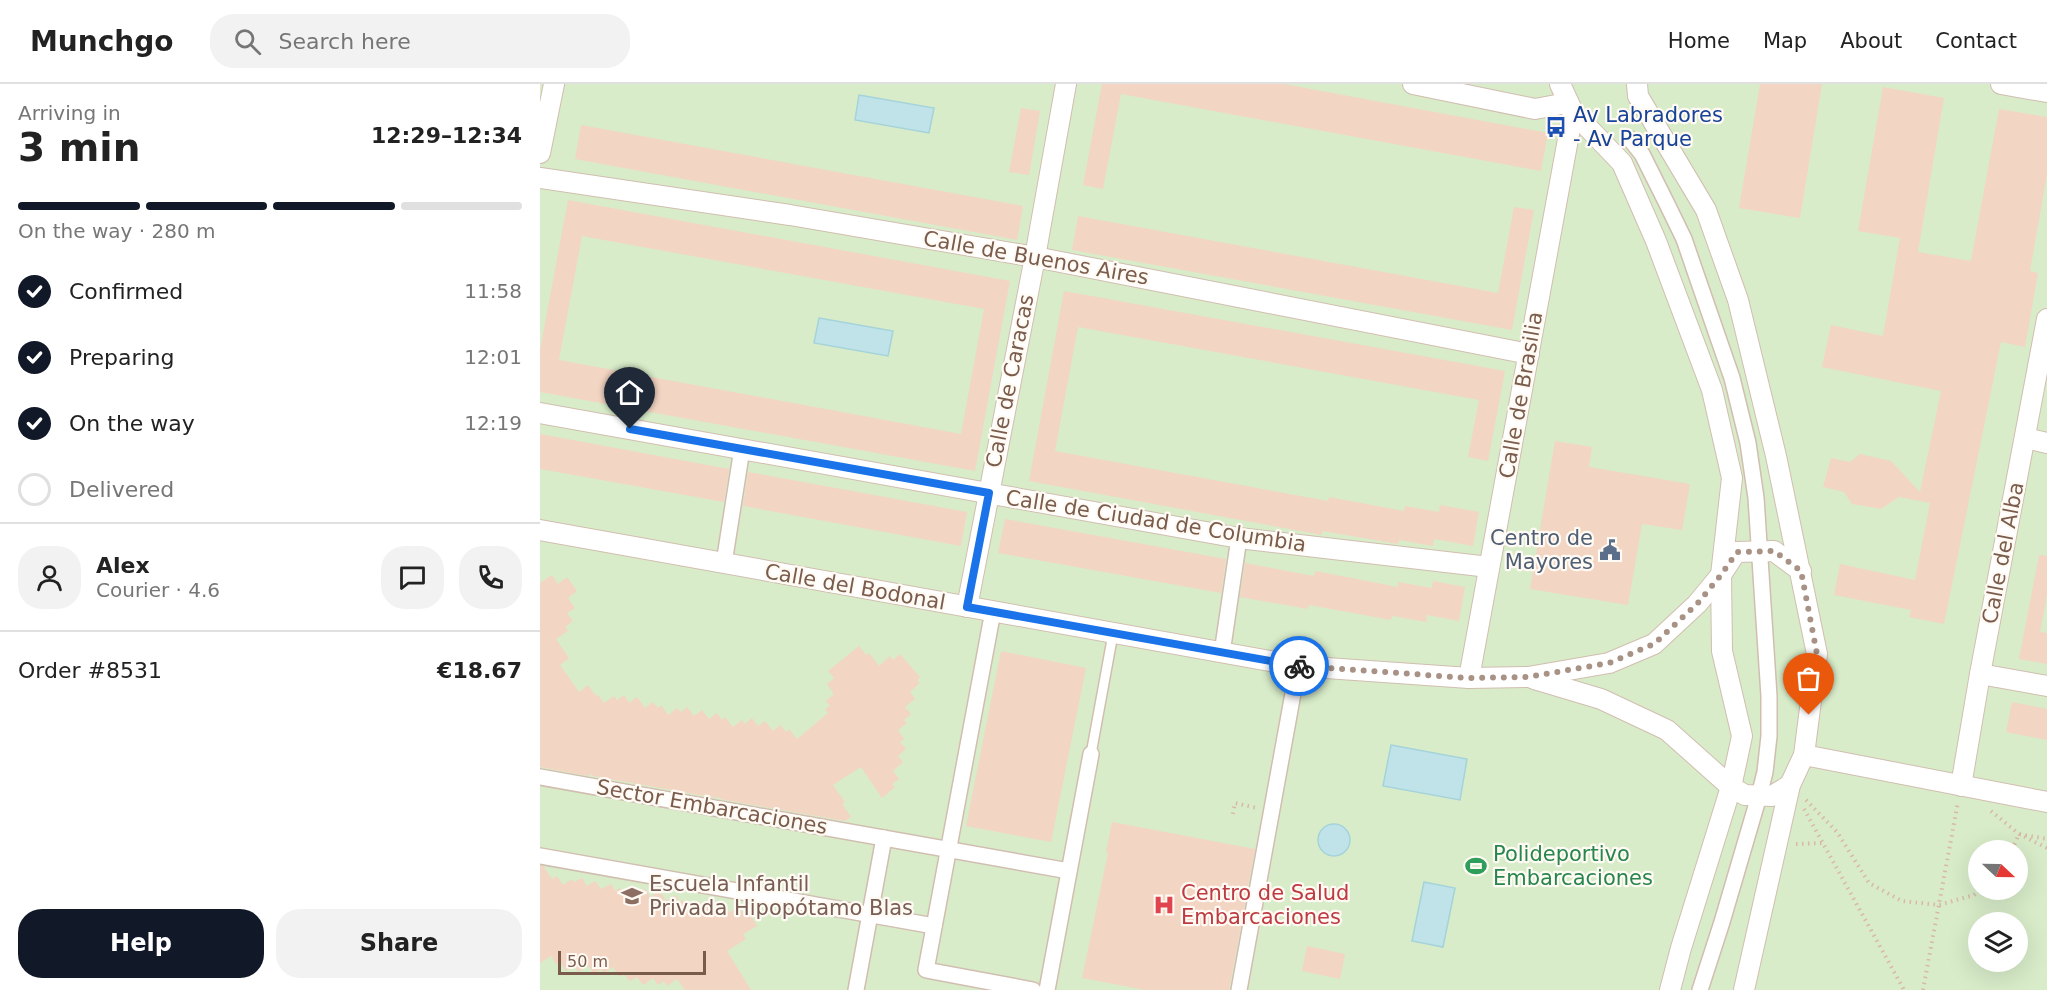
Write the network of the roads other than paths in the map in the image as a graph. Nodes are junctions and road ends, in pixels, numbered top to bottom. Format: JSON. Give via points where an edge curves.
{"nodes":[{"id":1,"x":554,"y":84,"type":"edge"},
{"id":2,"x":1066,"y":84,"type":"edge"},
{"id":3,"x":1413,"y":84,"type":"edge"},
{"id":4,"x":1560,"y":84,"type":"edge"},
{"id":5,"x":1637,"y":84,"type":"edge"},
{"id":6,"x":2001,"y":84,"type":"edge"},
{"id":7,"x":2047,"y":92,"type":"edge"},
{"id":8,"x":1570,"y":107,"type":"junction"},
{"id":9,"x":1630,"y":139,"type":"dead end"},
{"id":10,"x":540,"y":153,"type":"edge"},
{"id":11,"x":540,"y":178,"type":"edge"},
{"id":12,"x":1035,"y":257,"type":"junction"},
{"id":13,"x":2047,"y":320,"type":"edge"},
{"id":14,"x":1529,"y":354,"type":"junction"},
{"id":15,"x":540,"y":413,"type":"edge"},
{"id":16,"x":2025,"y":438,"type":"junction"},
{"id":17,"x":2047,"y":443,"type":"edge"},
{"id":18,"x":742,"y":449,"type":"junction"},
{"id":19,"x":989,"y":493,"type":"junction"},
{"id":20,"x":540,"y":530,"type":"edge"},
{"id":21,"x":1239,"y":538,"type":"junction"},
{"id":22,"x":1760,"y":551,"type":"junction"},
{"id":23,"x":724,"y":564,"type":"junction"},
{"id":24,"x":1489,"y":567,"type":"junction"},
{"id":25,"x":1801,"y":571,"type":"junction"},
{"id":26,"x":1721,"y":575,"type":"junction"},
{"id":27,"x":967,"y":607,"type":"junction"},
{"id":28,"x":993,"y":611,"type":"junction"},
{"id":29,"x":1113,"y":634,"type":"junction"},
{"id":30,"x":1222,"y":653,"type":"junction"},
{"id":31,"x":1298,"y":666,"type":"junction"},
{"id":32,"x":1980,"y":674,"type":"junction"},
{"id":33,"x":1528,"y":677,"type":"junction"},
{"id":34,"x":1469,"y":678,"type":"junction"},
{"id":35,"x":2047,"y":686,"type":"edge"},
{"id":36,"x":1091,"y":753,"type":"joint"},
{"id":37,"x":1804,"y":755,"type":"junction"},
{"id":38,"x":540,"y":777,"type":"edge"},
{"id":39,"x":1790,"y":784,"type":"junction"},
{"id":40,"x":1961,"y":786,"type":"junction"},
{"id":41,"x":1731,"y":787,"type":"junction"},
{"id":42,"x":1759,"y":796,"type":"junction"},
{"id":43,"x":2047,"y":802,"type":"edge"},
{"id":44,"x":884,"y":838,"type":"junction"},
{"id":45,"x":948,"y":849,"type":"junction"},
{"id":46,"x":540,"y":856,"type":"edge"},
{"id":47,"x":1069,"y":871,"type":"junction"},
{"id":48,"x":870,"y":915,"type":"junction"},
{"id":49,"x":934,"y":926,"type":"junction"},
{"id":50,"x":1008,"y":988,"type":"edge"},
{"id":51,"x":856,"y":990,"type":"edge"},
{"id":52,"x":1033,"y":990,"type":"edge"},
{"id":53,"x":1047,"y":990,"type":"edge"},
{"id":54,"x":1239,"y":990,"type":"edge"},
{"id":55,"x":1670,"y":990,"type":"edge"},
{"id":56,"x":1700,"y":990,"type":"edge"},
{"id":57,"x":1744,"y":990,"type":"edge"}],
"edges":[{"from":1,"to":10,"type":"street"},
{"from":2,"to":12,"type":"street","name":"Calle de Caracas"},
{"from":3,"to":8,"type":"street","via":[[1535,109]]},
{"from":4,"to":8,"type":"street"},
{"from":5,"to":25,"type":"street","via":[[1638,96],[1706,210],[1738,300]]},
{"from":6,"to":7,"type":"street"},
{"from":8,"to":14,"type":"street","name":"Calle de Brasilia"},
{"from":8,"to":26,"type":"street","via":[[1622,163],[1712,390],[1732,478]]},
{"from":9,"to":22,"type":"street","via":[[1642,154],[1684,238],[1732,378],[1748,443]]},
{"from":11,"to":12,"type":"street","name":"Calle de Buenos Aires"},
{"from":12,"to":14,"type":"street","name":"Calle de Buenos Aires"},
{"from":12,"to":19,"type":"street","name":"Calle de Caracas"},
{"from":13,"to":16,"type":"street","name":"Calle del Alba"},
{"from":14,"to":24,"type":"street","name":"Calle de Brasilia"},
{"from":15,"to":18,"type":"street","name":"Calle de Ciudad de Columbia"},
{"from":16,"to":17,"type":"street"},
{"from":16,"to":32,"type":"street","name":"Calle del Alba"},
{"from":18,"to":19,"type":"street","name":"Calle de Ciudad de Columbia"},
{"from":18,"to":23,"type":"street"},
{"from":19,"to":21,"type":"street","name":"Calle de Ciudad de Columbia"},
{"from":19,"to":27,"type":"street","name":"Calle de Caracas"},
{"from":20,"to":23,"type":"street","name":"Calle del Bodonal"},
{"from":21,"to":24,"type":"street","name":"Calle de Ciudad de Columbia"},
{"from":21,"to":30,"type":"street"},
{"from":22,"to":25,"type":"street","via":[[1774,551]]},
{"from":22,"to":26,"type":"street","name":"Calle del Bodonal","via":[[1737,552]]},
{"from":22,"to":42,"type":"street","via":[[1769,736]]},
{"from":23,"to":27,"type":"street","name":"Calle del Bodonal"},
{"from":24,"to":34,"type":"street","name":"Calle de Brasilia"},
{"from":25,"to":37,"type":"street","via":[[1817,654]]},
{"from":26,"to":33,"type":"street","name":"Calle del Bodonal","via":[[1654,644],[1609,663]]},
{"from":26,"to":41,"type":"street","via":[[1722,651],[1742,736]]},
{"from":27,"to":28,"type":"street","name":"Calle del Bodonal"},
{"from":28,"to":29,"type":"street","name":"Calle del Bodonal"},
{"from":28,"to":45,"type":"street"},
{"from":29,"to":30,"type":"street","name":"Calle del Bodonal"},
{"from":29,"to":36,"type":"lane"},
{"from":30,"to":31,"type":"street","name":"Calle del Bodonal"},
{"from":31,"to":34,"type":"street","name":"Calle del Bodonal"},
{"from":31,"to":54,"type":"street"},
{"from":32,"to":35,"type":"street"},
{"from":32,"to":40,"type":"street","name":"Calle del Alba"},
{"from":33,"to":34,"type":"street","name":"Calle del Bodonal"},
{"from":33,"to":41,"type":"street","name":"Calle del Bodonal","via":[[1601,699],[1667,730]]},
{"from":36,"to":47,"type":"street"},
{"from":37,"to":39,"type":"street"},
{"from":37,"to":40,"type":"street"},
{"from":38,"to":44,"type":"street","name":"Sector Embarcaciones"},
{"from":39,"to":42,"type":"street","via":[[1772,796]]},
{"from":39,"to":57,"type":"street"},
{"from":40,"to":43,"type":"street"},
{"from":41,"to":42,"type":"street","via":[[1745,795]]},
{"from":41,"to":55,"type":"street"},
{"from":42,"to":56,"type":"street"},
{"from":44,"to":45,"type":"street","name":"Sector Embarcaciones"},
{"from":44,"to":48,"type":"street"},
{"from":45,"to":47,"type":"street","name":"Sector Embarcaciones"},
{"from":45,"to":49,"type":"street"},
{"from":46,"to":48,"type":"street"},
{"from":47,"to":53,"type":"street"},
{"from":48,"to":49,"type":"street"},
{"from":48,"to":51,"type":"street"},
{"from":49,"to":50,"type":"street","via":[[926,970]]},
{"from":50,"to":52,"type":"street"}]}
